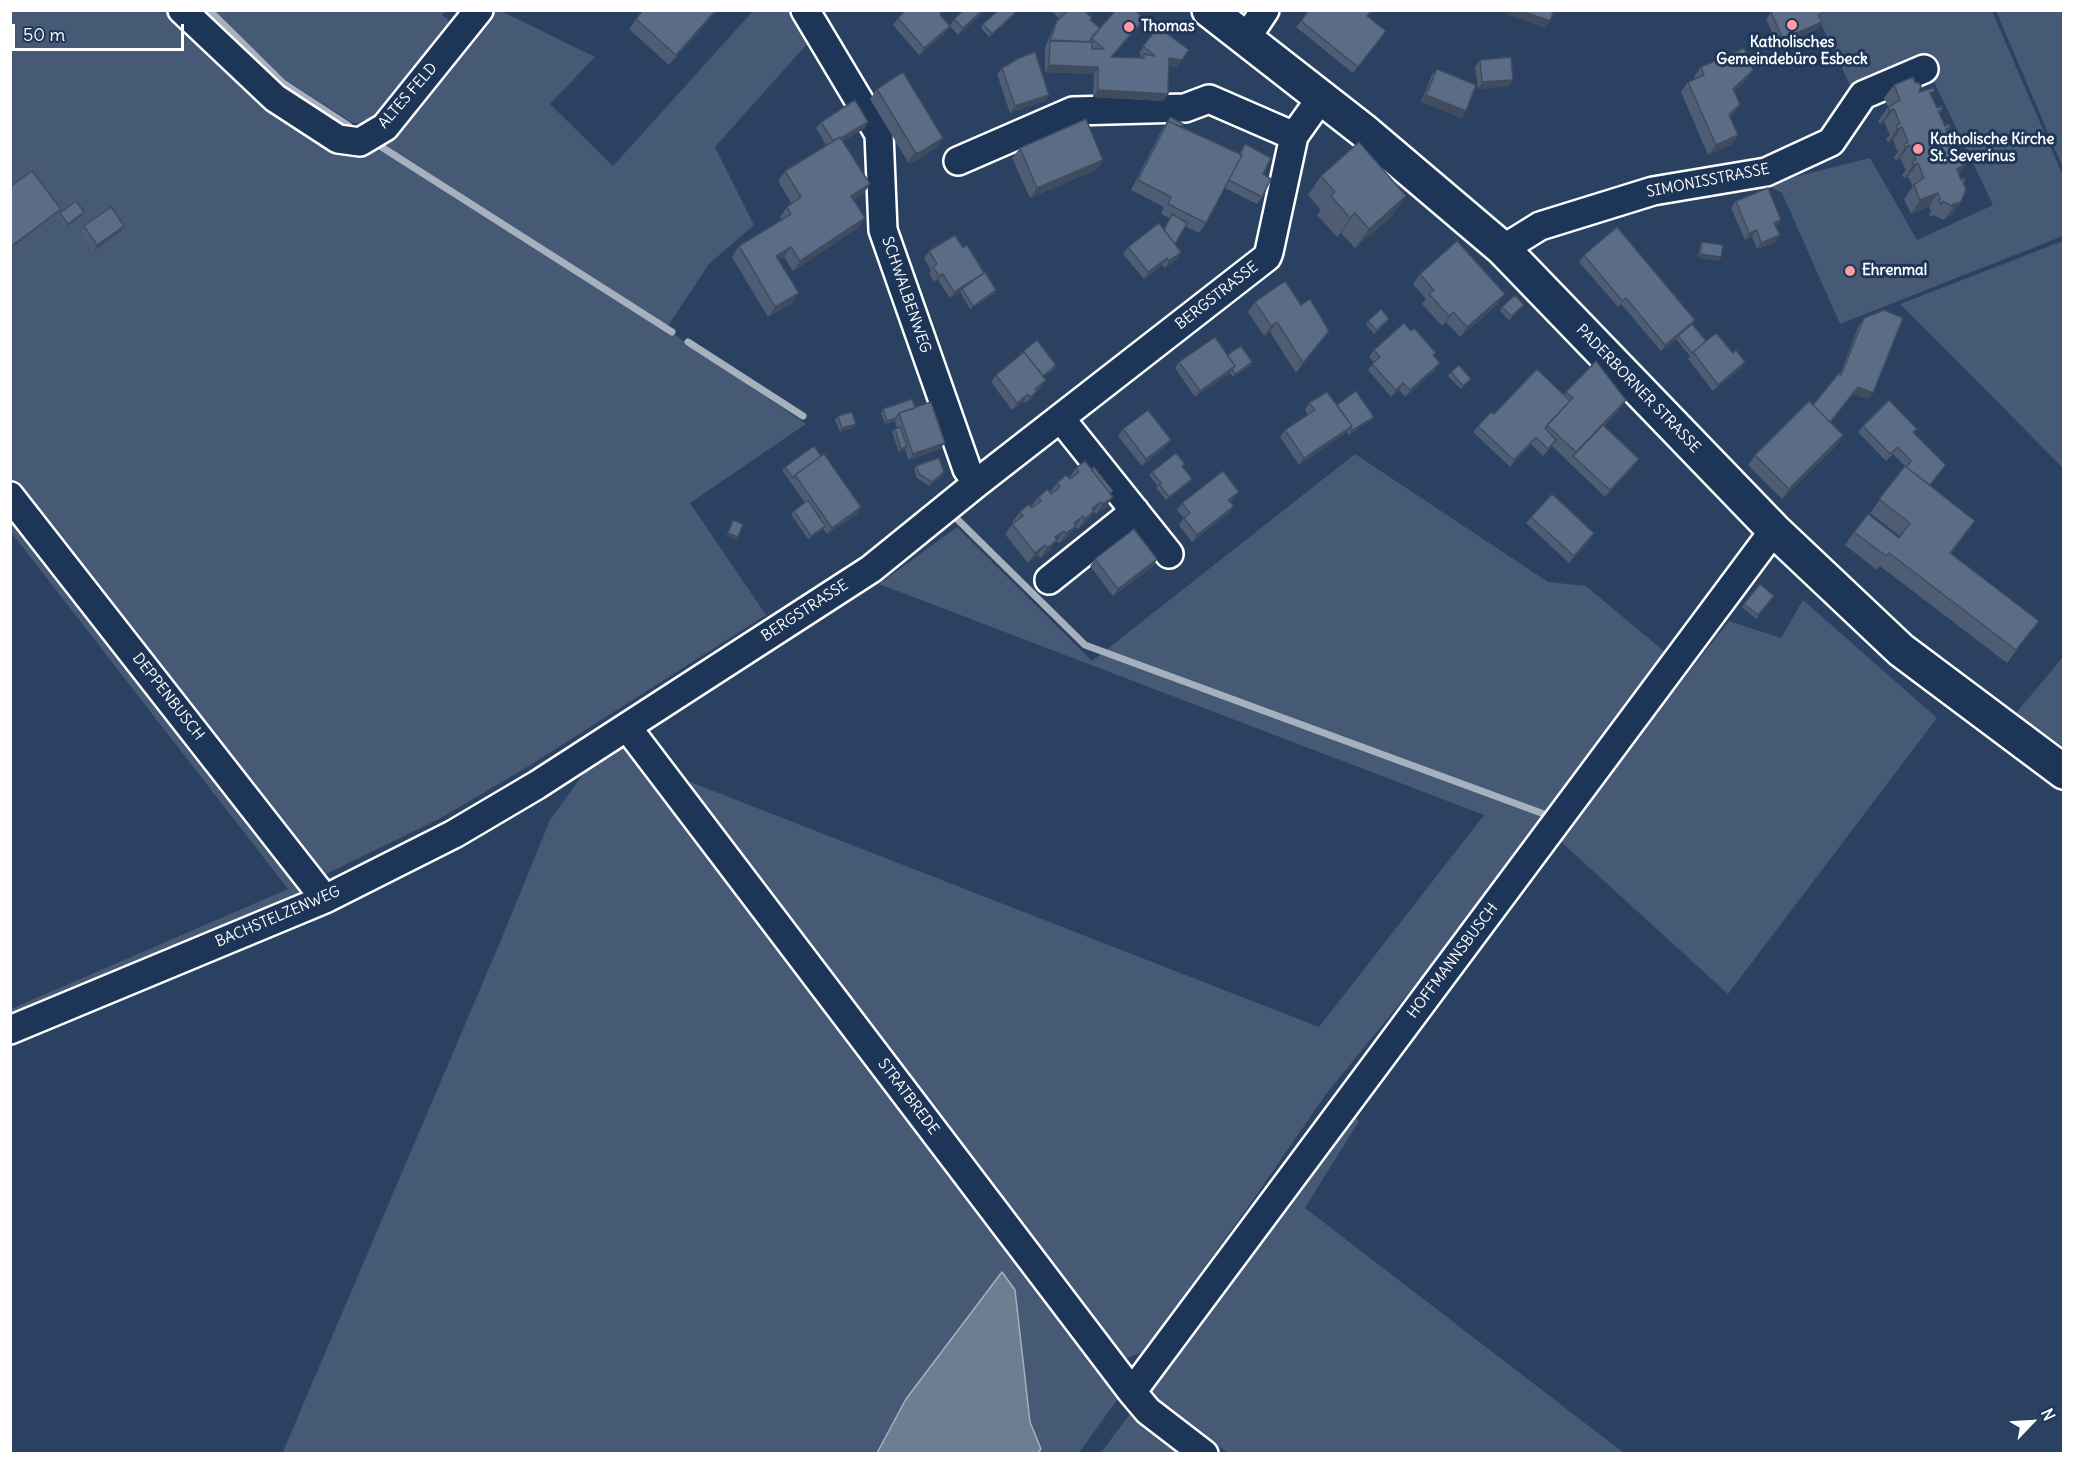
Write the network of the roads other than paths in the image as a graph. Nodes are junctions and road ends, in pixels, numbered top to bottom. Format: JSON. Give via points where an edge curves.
{"nodes":[{"id":1,"x":182,"y":10,"type":"edge"},
{"id":2,"x":479,"y":10,"type":"edge"},
{"id":3,"x":805,"y":10,"type":"edge"},
{"id":4,"x":1209,"y":10,"type":"edge"},
{"id":5,"x":1265,"y":10,"type":"edge"},
{"id":6,"x":1245,"y":40,"type":"junction"},
{"id":7,"x":1924,"y":69,"type":"dead end"},
{"id":8,"x":1321,"y":98,"type":"junction"},
{"id":9,"x":1294,"y":136,"type":"junction"},
{"id":10,"x":958,"y":161,"type":"dead end"},
{"id":11,"x":1503,"y":249,"type":"junction"},
{"id":12,"x":1061,"y":419,"type":"junction"},
{"id":13,"x":977,"y":483,"type":"junction"},
{"id":14,"x":10,"y":496,"type":"edge"},
{"id":15,"x":1135,"y":511,"type":"junction"},
{"id":16,"x":1774,"y":530,"type":"junction"},
{"id":17,"x":1169,"y":554,"type":"dead end"},
{"id":18,"x":1049,"y":580,"type":"dead end"},
{"id":19,"x":627,"y":727,"type":"junction"},
{"id":20,"x":2064,"y":772,"type":"edge"},
{"id":21,"x":537,"y":785,"type":"joint"},
{"id":22,"x":325,"y":899,"type":"junction"},
{"id":23,"x":10,"y":1030,"type":"edge"},
{"id":24,"x":1132,"y":1392,"type":"junction"},
{"id":25,"x":1204,"y":1454,"type":"edge"}],
"edges":[{"from":1,"to":2,"type":"street","name":"ALTES FELD","via":[[275,98],[338,140],[360,142],[385,127]]},
{"from":3,"to":13,"type":"street","name":"SCHWALBENWEG","via":[[879,134],[883,230],[967,469]]},
{"from":4,"to":6,"type":"main road","name":"PADERBORNER STRASSE"},
{"from":5,"to":6,"type":"street"},
{"from":6,"to":8,"type":"main road","name":"PADERBORNER STRASSE"},
{"from":7,"to":11,"type":"street","name":"SIMONISSTRASSE","via":[[1863,95],[1831,142],[1766,172],[1653,190],[1540,226]]},
{"from":8,"to":9,"type":"street","name":"BERGSTRASSE"},
{"from":8,"to":11,"type":"main road","name":"PADERBORNER STRASSE"},
{"from":9,"to":10,"type":"street","via":[[1209,99],[1185,108],[1073,111]]},
{"from":9,"to":12,"type":"street","name":"BERGSTRASSE","via":[[1267,257]]},
{"from":11,"to":16,"type":"main road","name":"PADERBORNER STRASSE"},
{"from":12,"to":13,"type":"street","name":"BERGSTRASSE"},
{"from":12,"to":15,"type":"street"},
{"from":13,"to":19,"type":"street","name":"BERGSTRASSE","via":[[871,569]]},
{"from":14,"to":22,"type":"street","name":"DEPPENBUSCH"},
{"from":15,"to":17,"type":"street"},
{"from":15,"to":18,"type":"street"},
{"from":16,"to":20,"type":"main road","name":"PADERBORNER STRASSE","via":[[1901,650]]},
{"from":16,"to":24,"type":"street","name":"HOFFMANNSBUSCH"},
{"from":19,"to":21,"type":"street","name":"BERGSTRASSE"},
{"from":19,"to":24,"type":"street","name":"STRATBREDE"},
{"from":21,"to":22,"type":"street","name":"BACHSTELZENWEG","via":[[454,834]]},
{"from":22,"to":23,"type":"street","name":"BACHSTELZENWEG"},
{"from":24,"to":25,"type":"street","name":"STRATBREDE","via":[[1148,1410]]}]}
